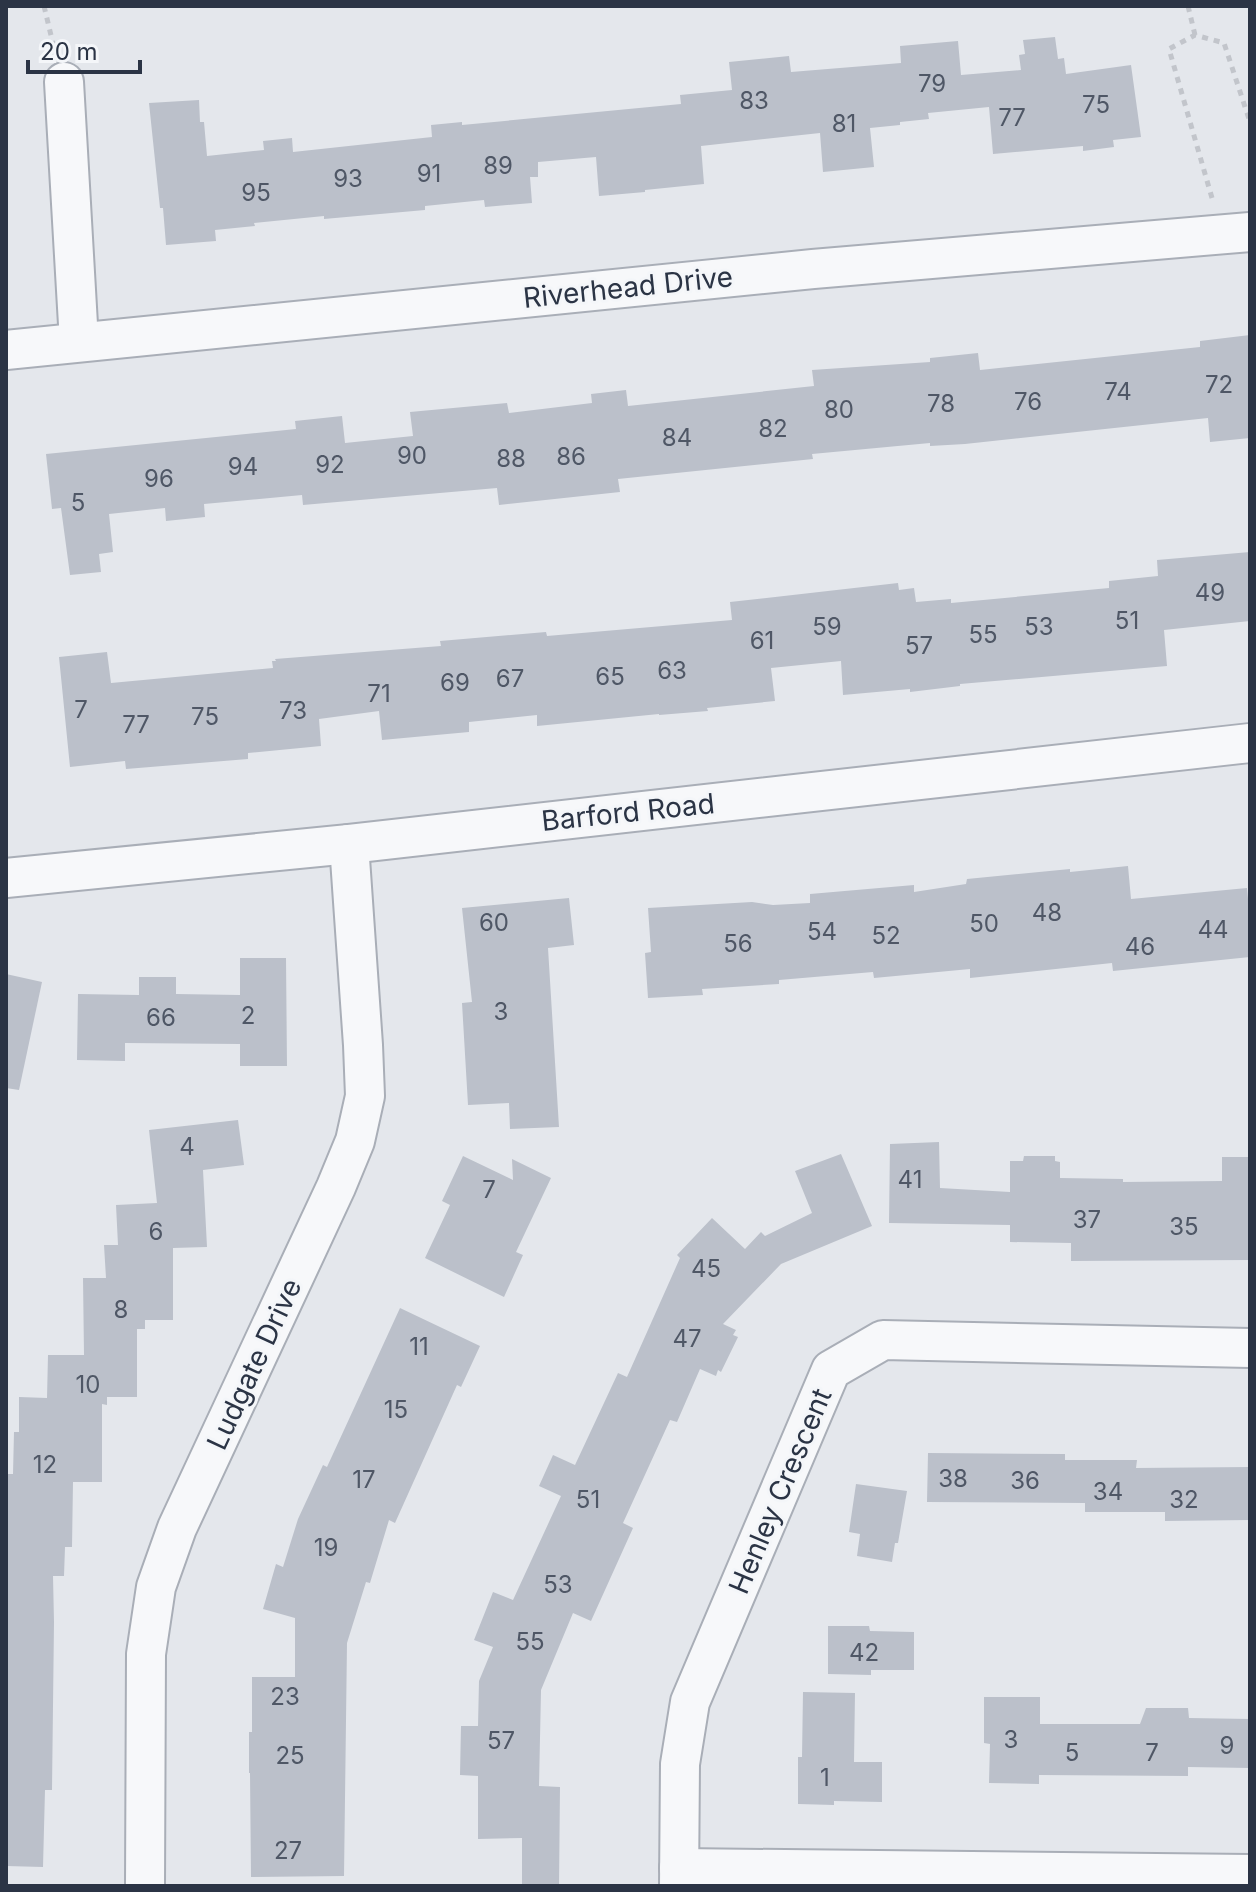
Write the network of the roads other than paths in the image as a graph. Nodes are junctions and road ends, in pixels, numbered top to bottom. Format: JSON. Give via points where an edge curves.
{"nodes":[{"id":1,"x":64,"y":82,"type":"dead end"},
{"id":2,"x":1236,"y":233,"type":"edge"},
{"id":3,"x":79,"y":342,"type":"junction"},
{"id":4,"x":6,"y":350,"type":"edge"},
{"id":5,"x":1250,"y":743,"type":"edge"},
{"id":6,"x":349,"y":844,"type":"junction"},
{"id":7,"x":6,"y":878,"type":"edge"},
{"id":8,"x":1250,"y":1348,"type":"edge"},
{"id":9,"x":1250,"y":1874,"type":"edge"},
{"id":10,"x":679,"y":1877,"type":"edge"},
{"id":11,"x":145,"y":1886,"type":"edge"}],
"edges":[{"from":1,"to":3,"type":"street"},
{"from":2,"to":3,"type":"street","name":"Riverhead Drive"},
{"from":3,"to":4,"type":"street","name":"Riverhead Drive"},
{"from":5,"to":6,"type":"street","name":"Barford Road"},
{"from":6,"to":7,"type":"street","name":"Barford Road"},
{"from":6,"to":11,"type":"street","name":"Ludgate Drive","via":[[365,1096],[355,1141],[336,1187],[177,1528],[156,1587],[146,1654]]},
{"from":8,"to":10,"type":"street","name":"Henley Crescent","via":[[883,1340],[831,1370],[690,1702],[680,1764]]},
{"from":9,"to":10,"type":"street"}]}
